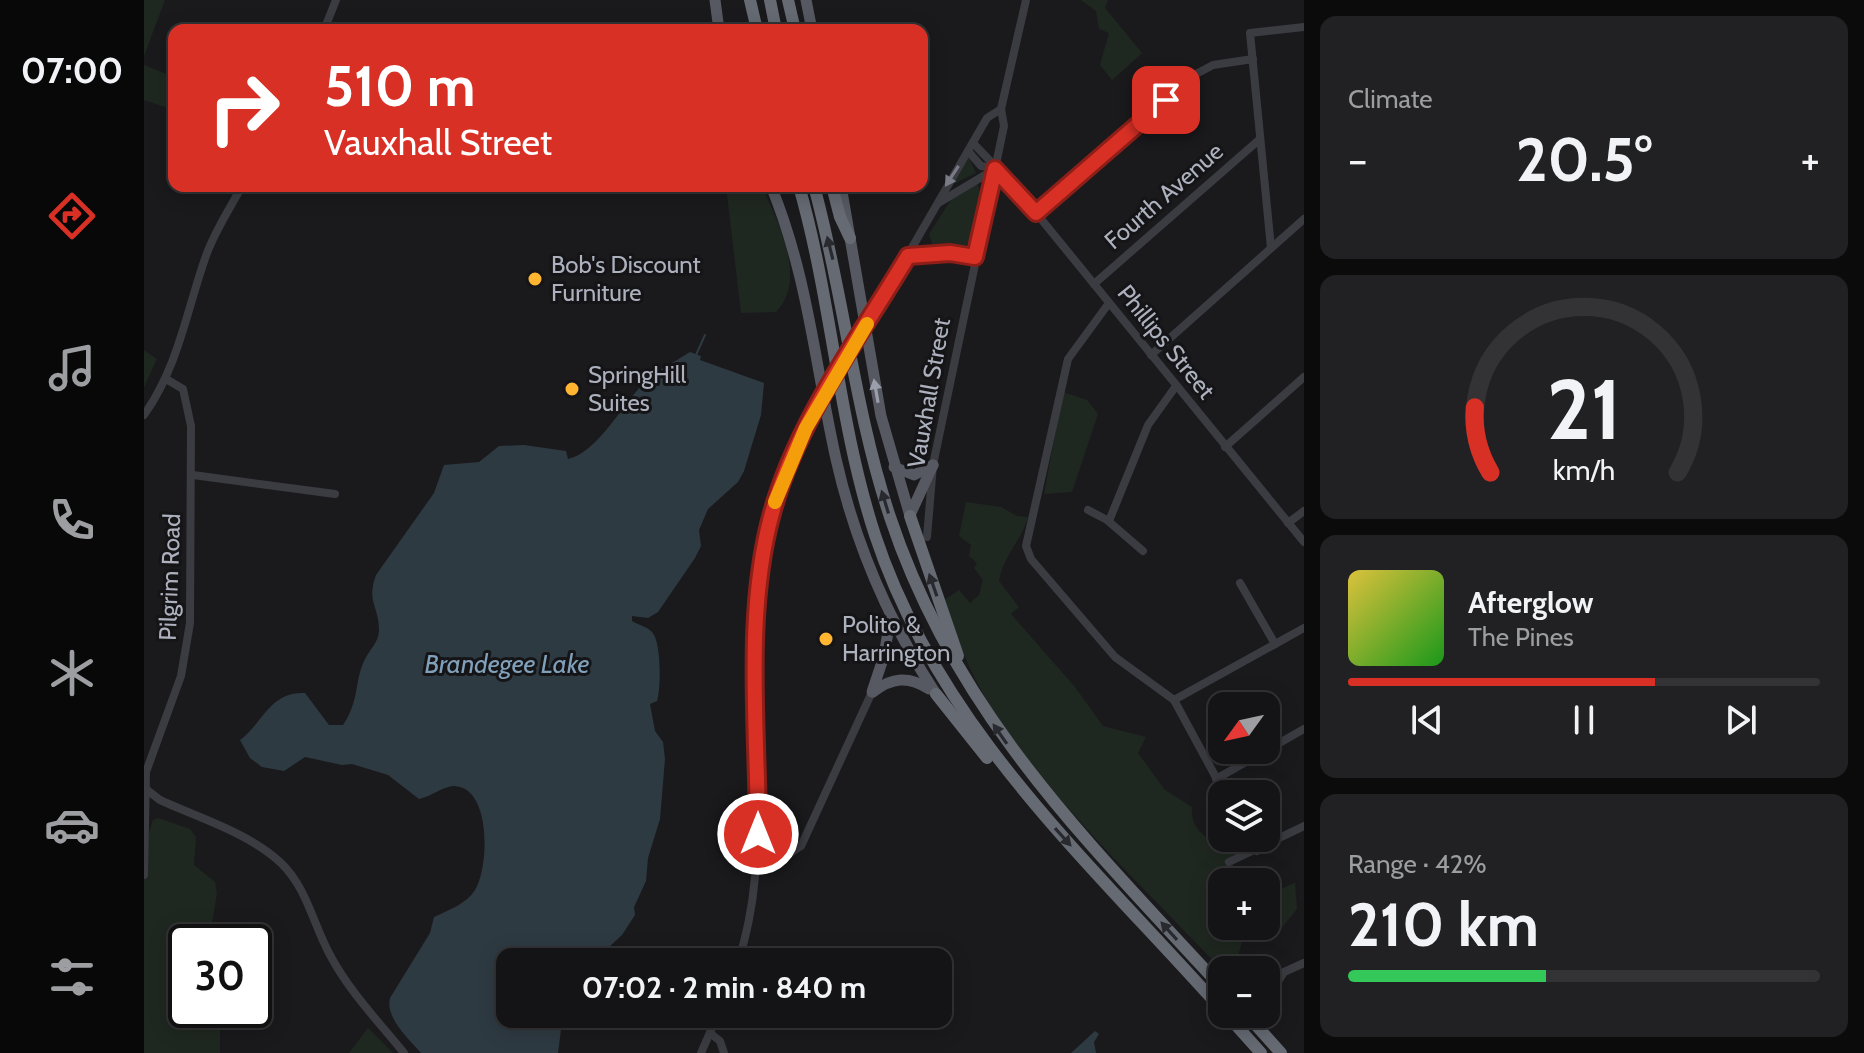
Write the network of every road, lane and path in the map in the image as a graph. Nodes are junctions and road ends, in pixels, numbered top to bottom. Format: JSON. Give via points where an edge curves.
{"nodes":[{"id":1,"x":336,"y":0,"type":"edge"},
{"id":2,"x":715,"y":0,"type":"edge"},
{"id":3,"x":750,"y":0,"type":"edge"},
{"id":4,"x":770,"y":0,"type":"edge"},
{"id":5,"x":788,"y":0,"type":"edge"},
{"id":6,"x":806,"y":0,"type":"edge"},
{"id":7,"x":1026,"y":0,"type":"edge"},
{"id":8,"x":326,"y":24,"type":"edge"},
{"id":9,"x":718,"y":24,"type":"edge"},
{"id":10,"x":756,"y":24,"type":"edge"},
{"id":11,"x":775,"y":24,"type":"edge"},
{"id":12,"x":794,"y":24,"type":"edge"},
{"id":13,"x":811,"y":24,"type":"edge"},
{"id":14,"x":1304,"y":27,"type":"edge"},
{"id":15,"x":1253,"y":59,"type":"junction"},
{"id":16,"x":1001,"y":109,"type":"junction"},
{"id":17,"x":1260,"y":139,"type":"junction"},
{"id":18,"x":971,"y":147,"type":"junction"},
{"id":19,"x":995,"y":169,"type":"junction"},
{"id":20,"x":239,"y":192,"type":"edge"},
{"id":21,"x":773,"y":192,"type":"edge"},
{"id":22,"x":801,"y":192,"type":"edge"},
{"id":23,"x":816,"y":192,"type":"edge"},
{"id":24,"x":834,"y":192,"type":"edge"},
{"id":25,"x":842,"y":192,"type":"edge"},
{"id":26,"x":940,"y":202,"type":"junction"},
{"id":27,"x":1036,"y":213,"type":"junction"},
{"id":28,"x":1304,"y":219,"type":"edge"},
{"id":29,"x":850,"y":238,"type":"junction"},
{"id":30,"x":1271,"y":248,"type":"junction"},
{"id":31,"x":908,"y":256,"type":"junction"},
{"id":32,"x":975,"y":257,"type":"junction"},
{"id":33,"x":1094,"y":284,"type":"junction"},
{"id":34,"x":1109,"y":303,"type":"junction"},
{"id":35,"x":1151,"y":355,"type":"junction"},
{"id":36,"x":1304,"y":377,"type":"edge"},
{"id":37,"x":166,"y":379,"type":"junction"},
{"id":38,"x":1176,"y":386,"type":"junction"},
{"id":39,"x":144,"y":415,"type":"edge"},
{"id":40,"x":1225,"y":447,"type":"junction"},
{"id":41,"x":933,"y":465,"type":"junction"},
{"id":42,"x":894,"y":467,"type":"junction"},
{"id":43,"x":193,"y":475,"type":"junction"},
{"id":44,"x":335,"y":494,"type":"dead end"},
{"id":45,"x":1088,"y":510,"type":"dead end"},
{"id":46,"x":1304,"y":511,"type":"edge"},
{"id":47,"x":910,"y":516,"type":"junction"},
{"id":48,"x":1109,"y":521,"type":"junction"},
{"id":49,"x":1288,"y":523,"type":"junction"},
{"id":50,"x":927,"y":537,"type":"dead end"},
{"id":51,"x":1304,"y":542,"type":"edge"},
{"id":52,"x":1143,"y":551,"type":"dead end"},
{"id":53,"x":1240,"y":583,"type":"dead end"},
{"id":54,"x":889,"y":612,"type":"junction"},
{"id":55,"x":1304,"y":628,"type":"edge"},
{"id":56,"x":1275,"y":644,"type":"junction"},
{"id":57,"x":968,"y":686,"type":"junction"},
{"id":58,"x":872,"y":692,"type":"junction"},
{"id":59,"x":936,"y":694,"type":"junction"},
{"id":60,"x":1174,"y":700,"type":"junction"},
{"id":61,"x":1304,"y":729,"type":"edge"},
{"id":62,"x":1011,"y":779,"type":"junction"},
{"id":63,"x":1216,"y":779,"type":"joint"},
{"id":64,"x":147,"y":790,"type":"junction"},
{"id":65,"x":1304,"y":826,"type":"edge"},
{"id":66,"x":1280,"y":839,"type":"edge"},
{"id":67,"x":1254,"y":852,"type":"edge"},
{"id":68,"x":757,"y":859,"type":"junction"},
{"id":69,"x":1229,"y":862,"type":"dead end"},
{"id":70,"x":144,"y":875,"type":"edge"},
{"id":71,"x":742,"y":948,"type":"edge"},
{"id":72,"x":1304,"y":963,"type":"edge"},
{"id":73,"x":1208,"y":973,"type":"edge"},
{"id":74,"x":1280,"y":980,"type":"edge"},
{"id":75,"x":1208,"y":994,"type":"edge"},
{"id":76,"x":712,"y":1028,"type":"edge"},
{"id":77,"x":1238,"y":1028,"type":"edge"},
{"id":78,"x":1259,"y":1028,"type":"edge"},
{"id":79,"x":1262,"y":1031,"type":"junction"},
{"id":80,"x":710,"y":1033,"type":"junction"},
{"id":81,"x":1260,"y":1052,"type":"edge"},
{"id":82,"x":404,"y":1053,"type":"edge"},
{"id":83,"x":701,"y":1053,"type":"edge"},
{"id":84,"x":724,"y":1053,"type":"edge"},
{"id":85,"x":1281,"y":1053,"type":"edge"},
{"id":86,"x":1290,"y":1053,"type":"edge"}],
"edges":[{"from":1,"to":8,"type":"street"},
{"from":2,"to":9,"type":"main road"},
{"from":3,"to":10,"type":"highway"},
{"from":4,"to":11,"type":"highway"},
{"from":5,"to":12,"type":"highway"},
{"from":6,"to":13,"type":"main road"},
{"from":7,"to":16,"type":"street","name":"Vauxhall Street"},
{"from":14,"to":15,"type":"street","via":[[1250,33]]},
{"from":15,"to":17,"type":"street"},
{"from":15,"to":27,"type":"street","via":[[1218,63],[1196,74]]},
{"from":16,"to":18,"type":"street","name":"Vauxhall Street","via":[[987,117]]},
{"from":16,"to":19,"type":"street","name":"Vauxhall Street","via":[[1004,126]]},
{"from":17,"to":30,"type":"street"},
{"from":17,"to":33,"type":"street","name":"Fourth Avenue"},
{"from":18,"to":19,"type":"street","name":"Phillips Street","via":[[985,151]]},
{"from":18,"to":26,"type":"street","name":"Vauxhall Street","one_way":true},
{"from":19,"to":26,"type":"street"},
{"from":19,"to":27,"type":"street","name":"Phillips Street"},
{"from":19,"to":32,"type":"street","name":"Vauxhall Street"},
{"from":20,"to":37,"type":"street","via":[[207,253]]},
{"from":21,"to":54,"type":"main road","via":[[803,276],[844,488]]},
{"from":22,"to":62,"type":"highway","via":[[819,263],[858,476],[876,538],[933,665]]},
{"from":57,"to":23,"type":"highway","one_way":true,"via":[[923,601],[889,515]]},
{"from":24,"to":29,"type":"highway"},
{"from":25,"to":29,"type":"main road"},
{"from":26,"to":31,"type":"street","name":"Vauxhall Street"},
{"from":27,"to":33,"type":"street","name":"Phillips Street"},
{"from":28,"to":30,"type":"street"},
{"from":42,"to":29,"type":"main road","one_way":true},
{"from":30,"to":35,"type":"street"},
{"from":31,"to":32,"type":"street"},
{"from":31,"to":68,"type":"street","name":"Vauxhall Street","bridge":true,"via":[[814,415],[779,491],[760,574]]},
{"from":32,"to":41,"type":"street","name":"Vauxhall Street"},
{"from":33,"to":34,"type":"street","name":"Phillips Street"},
{"from":34,"to":35,"type":"street","name":"Phillips Street"},
{"from":34,"to":60,"type":"street","via":[[1068,359],[1026,546],[1031,559],[1115,657]]},
{"from":35,"to":38,"type":"street","name":"Phillips Street"},
{"from":36,"to":40,"type":"street"},
{"from":37,"to":39,"type":"street"},
{"from":37,"to":43,"type":"street","name":"Pilgrim Road","via":[[187,397]]},
{"from":38,"to":40,"type":"street","name":"Phillips Street"},
{"from":38,"to":48,"type":"street","via":[[1148,425]]},
{"from":40,"to":49,"type":"street","name":"Phillips Street"},
{"from":41,"to":42,"type":"main road","via":[[914,475]]},
{"from":41,"to":47,"type":"main road"},
{"from":41,"to":50,"type":"street","name":"Vauxhall Street"},
{"from":42,"to":47,"type":"main road"},
{"from":43,"to":44,"type":"street"},
{"from":43,"to":64,"type":"street","name":"Pilgrim Road","via":[[188,651],[150,754]]},
{"from":45,"to":48,"type":"street"},
{"from":46,"to":49,"type":"street"},
{"from":57,"to":47,"type":"highway","one_way":true},
{"from":48,"to":52,"type":"street"},
{"from":49,"to":51,"type":"street","name":"Phillips Street"},
{"from":53,"to":56,"type":"street"},
{"from":54,"to":58,"type":"main road","via":[[889,636]]},
{"from":54,"to":59,"type":"main road"},
{"from":55,"to":56,"type":"street"},
{"from":56,"to":60,"type":"street"},
{"from":73,"to":57,"type":"highway","one_way":true,"via":[[1048,796]]},
{"from":58,"to":59,"type":"main road","via":[[904,679]]},
{"from":58,"to":68,"type":"street","via":[[801,846],[783,858]]},
{"from":59,"to":62,"type":"highway","via":[[975,746]]},
{"from":60,"to":63,"type":"street"},
{"from":61,"to":63,"type":"street"},
{"from":62,"to":75,"type":"highway","one_way":true},
{"from":64,"to":70,"type":"street","name":"Pilgrim Road"},
{"from":64,"to":82,"type":"street","via":[[282,864],[304,893],[346,982]]},
{"from":65,"to":66,"type":"street"},
{"from":67,"to":69,"type":"street"},
{"from":68,"to":71,"type":"street","name":"Vauxhall Street"},
{"from":72,"to":74,"type":"street","via":[[1289,967]]},
{"from":76,"to":80,"type":"street"},
{"from":77,"to":81,"type":"highway"},
{"from":78,"to":79,"type":"highway"},
{"from":79,"to":85,"type":"highway"},
{"from":79,"to":86,"type":"highway"},
{"from":80,"to":83,"type":"street"},
{"from":80,"to":84,"type":"street"}]}
